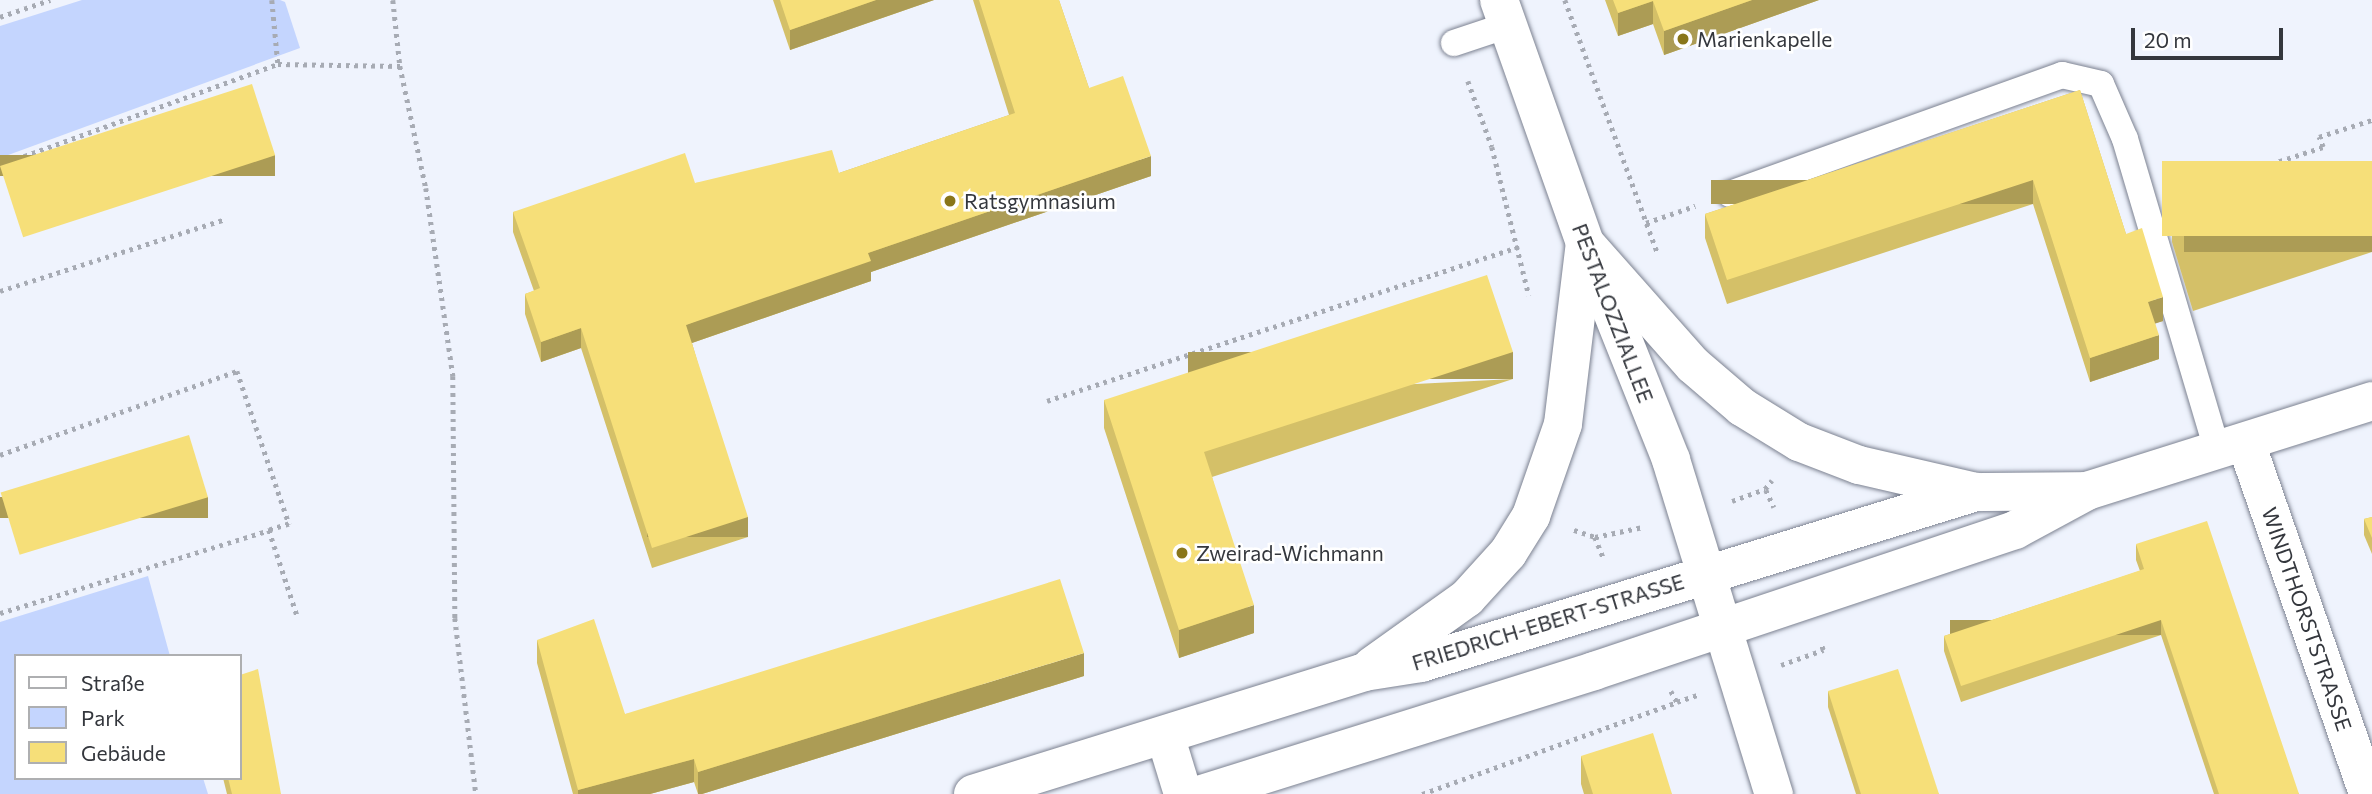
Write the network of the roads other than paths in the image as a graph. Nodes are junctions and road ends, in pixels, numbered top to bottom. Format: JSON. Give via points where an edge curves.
{"nodes":[{"id":1,"x":1503,"y":12,"type":"edge"},
{"id":2,"x":1454,"y":43,"type":"road end"},
{"id":3,"x":1730,"y":194,"type":"road end"},
{"id":4,"x":1585,"y":243,"type":"junction"},
{"id":5,"x":2372,"y":401,"type":"edge"},
{"id":6,"x":2232,"y":448,"type":"junction"},
{"id":7,"x":2087,"y":491,"type":"junction"},
{"id":8,"x":1976,"y":492,"type":"junction"},
{"id":9,"x":1707,"y":575,"type":"junction"},
{"id":10,"x":1724,"y":626,"type":"junction"},
{"id":11,"x":1364,"y":672,"type":"junction"},
{"id":12,"x":1165,"y":736,"type":"junction"},
{"id":13,"x":973,"y":794,"type":"edge"},
{"id":14,"x":1184,"y":794,"type":"edge"},
{"id":15,"x":1202,"y":794,"type":"edge"},
{"id":16,"x":1774,"y":794,"type":"edge"},
{"id":17,"x":2368,"y":794,"type":"edge"}],
"edges":[{"from":1,"to":2,"type":"lane"},
{"from":1,"to":4,"type":"street","name":"PESTALOZZIALLEE"},
{"from":3,"to":6,"type":"lane","via":[[2062,75],[2101,84],[2125,139],[2144,205]]},
{"from":4,"to":8,"type":"street","via":[[1693,365],[1742,407],[1799,442],[1859,465]]},
{"from":4,"to":9,"type":"street","name":"PESTALOZZIALLEE","via":[[1671,460]]},
{"from":4,"to":11,"type":"street","via":[[1563,424],[1531,516],[1508,553],[1467,598]]},
{"from":5,"to":6,"type":"street","name":"FRIEDRICH-EBERT-STRASSE"},
{"from":6,"to":7,"type":"street","name":"FRIEDRICH-EBERT-STRASSE"},
{"from":6,"to":17,"type":"street","name":"WINDTHORSTSTRASSE"},
{"from":7,"to":8,"type":"street","name":"FRIEDRICH-EBERT-STRASSE"},
{"from":7,"to":10,"type":"street","name":"FRIEDRICH-EBERT-STRASSE","via":[[2015,530]]},
{"from":8,"to":9,"type":"street","name":"FRIEDRICH-EBERT-STRASSE"},
{"from":9,"to":10,"type":"street","name":"PESTALOZZIALLEE"},
{"from":9,"to":11,"type":"street","name":"FRIEDRICH-EBERT-STRASSE","via":[[1420,663]]},
{"from":10,"to":15,"type":"street","name":"FRIEDRICH-EBERT-STRASSE","via":[[1605,668]]},
{"from":10,"to":16,"type":"street","name":"PESTALOZZIALLEE"},
{"from":11,"to":12,"type":"street","name":"FRIEDRICH-EBERT-STRASSE"},
{"from":12,"to":13,"type":"street","name":"FRIEDRICH-EBERT-STRASSE"},
{"from":12,"to":14,"type":"street"}]}
